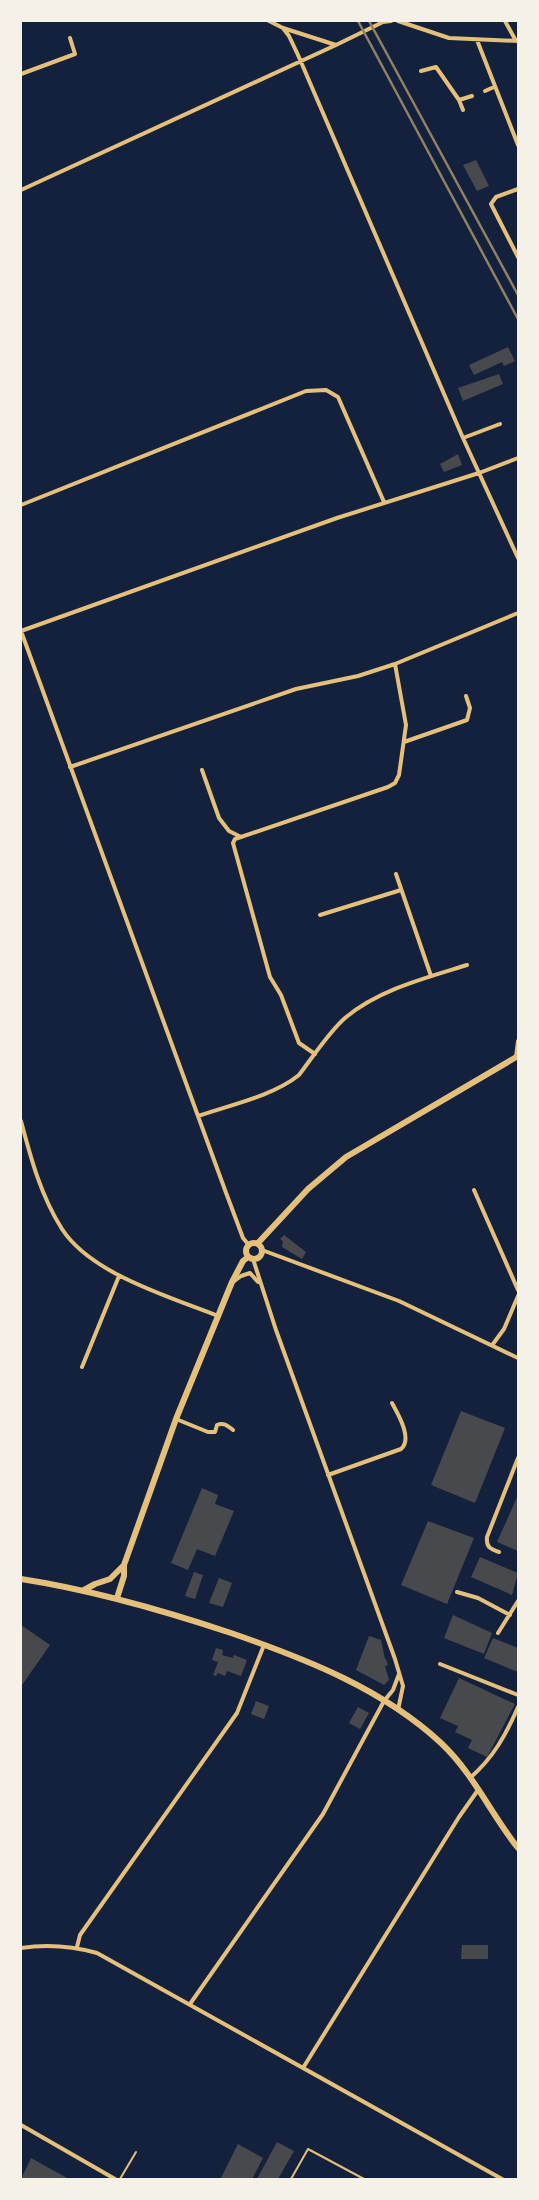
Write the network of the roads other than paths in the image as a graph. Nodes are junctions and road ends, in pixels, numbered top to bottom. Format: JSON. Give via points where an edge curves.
{"nodes":[{"id":1,"x":268,"y":21,"type":"edge"},
{"id":2,"x":391,"y":21,"type":"edge"},
{"id":3,"x":398,"y":21,"type":"edge"},
{"id":4,"x":505,"y":21,"type":"edge"},
{"id":5,"x":283,"y":28,"type":"junction"},
{"id":6,"x":70,"y":38,"type":"dead end"},
{"id":7,"x":476,"y":40,"type":"junction"},
{"id":8,"x":517,"y":41,"type":"edge"},
{"id":9,"x":336,"y":45,"type":"junction"},
{"id":10,"x":300,"y":61,"type":"junction"},
{"id":11,"x":421,"y":71,"type":"dead end"},
{"id":12,"x":21,"y":74,"type":"edge"},
{"id":13,"x":494,"y":87,"type":"junction"},
{"id":14,"x":485,"y":91,"type":"dead end"},
{"id":15,"x":472,"y":96,"type":"dead end"},
{"id":16,"x":459,"y":100,"type":"junction"},
{"id":17,"x":463,"y":110,"type":"dead end"},
{"id":18,"x":518,"y":146,"type":"edge"},
{"id":19,"x":518,"y":189,"type":"edge"},
{"id":20,"x":21,"y":190,"type":"edge"},
{"id":21,"x":518,"y":257,"type":"edge"},
{"id":22,"x":500,"y":424,"type":"dead end"},
{"id":23,"x":463,"y":438,"type":"junction"},
{"id":24,"x":518,"y":458,"type":"edge"},
{"id":25,"x":479,"y":473,"type":"junction"},
{"id":26,"x":384,"y":502,"type":"junction"},
{"id":27,"x":21,"y":505,"type":"edge"},
{"id":28,"x":518,"y":558,"type":"edge"},
{"id":29,"x":518,"y":613,"type":"edge"},
{"id":30,"x":21,"y":631,"type":"edge"},
{"id":31,"x":395,"y":664,"type":"junction"},
{"id":32,"x":466,"y":696,"type":"dead end"},
{"id":33,"x":404,"y":742,"type":"junction"},
{"id":34,"x":70,"y":767,"type":"junction"},
{"id":35,"x":202,"y":770,"type":"dead end"},
{"id":36,"x":241,"y":837,"type":"junction"},
{"id":37,"x":396,"y":874,"type":"dead end"},
{"id":38,"x":401,"y":890,"type":"junction"},
{"id":39,"x":320,"y":915,"type":"dead end"},
{"id":40,"x":467,"y":965,"type":"dead end"},
{"id":41,"x":432,"y":976,"type":"junction"},
{"id":42,"x":518,"y":1041,"type":"edge"},
{"id":43,"x":315,"y":1054,"type":"junction"},
{"id":44,"x":517,"y":1056,"type":"edge"},
{"id":45,"x":198,"y":1116,"type":"junction"},
{"id":46,"x":21,"y":1122,"type":"edge"},
{"id":47,"x":474,"y":1190,"type":"dead end"},
{"id":48,"x":258,"y":1243,"type":"junction"},
{"id":49,"x":248,"y":1244,"type":"junction"},
{"id":50,"x":262,"y":1250,"type":"junction"},
{"id":51,"x":250,"y":1258,"type":"junction"},
{"id":52,"x":119,"y":1276,"type":"junction"},
{"id":53,"x":232,"y":1282,"type":"junction"},
{"id":54,"x":261,"y":1286,"type":"junction"},
{"id":55,"x":518,"y":1290,"type":"edge"},
{"id":56,"x":518,"y":1296,"type":"edge"},
{"id":57,"x":218,"y":1316,"type":"junction"},
{"id":58,"x":493,"y":1344,"type":"junction"},
{"id":59,"x":518,"y":1358,"type":"edge"},
{"id":60,"x":82,"y":1367,"type":"dead end"},
{"id":61,"x":392,"y":1403,"type":"dead end"},
{"id":62,"x":176,"y":1419,"type":"junction"},
{"id":63,"x":233,"y":1430,"type":"dead end"},
{"id":64,"x":518,"y":1458,"type":"edge"},
{"id":65,"x":328,"y":1474,"type":"junction"},
{"id":66,"x":499,"y":1552,"type":"dead end"},
{"id":67,"x":124,"y":1565,"type":"junction"},
{"id":68,"x":21,"y":1579,"type":"edge"},
{"id":69,"x":84,"y":1590,"type":"junction"},
{"id":70,"x":457,"y":1592,"type":"dead end"},
{"id":71,"x":117,"y":1598,"type":"junction"},
{"id":72,"x":518,"y":1601,"type":"edge"},
{"id":73,"x":510,"y":1615,"type":"junction"},
{"id":74,"x":498,"y":1633,"type":"dead end"},
{"id":75,"x":264,"y":1644,"type":"junction"},
{"id":76,"x":440,"y":1664,"type":"dead end"},
{"id":77,"x":399,"y":1674,"type":"junction"},
{"id":78,"x":518,"y":1695,"type":"edge"},
{"id":79,"x":384,"y":1701,"type":"junction"},
{"id":80,"x":518,"y":1707,"type":"edge"},
{"id":81,"x":398,"y":1710,"type":"junction"},
{"id":82,"x":470,"y":1778,"type":"junction"},
{"id":83,"x":478,"y":1790,"type":"junction"},
{"id":84,"x":518,"y":1848,"type":"edge"},
{"id":85,"x":21,"y":1948,"type":"edge"},
{"id":86,"x":77,"y":1948,"type":"junction"},
{"id":87,"x":190,"y":2004,"type":"junction"},
{"id":88,"x":303,"y":2068,"type":"junction"},
{"id":89,"x":21,"y":2125,"type":"edge"},
{"id":90,"x":136,"y":2152,"type":"dead end"},
{"id":91,"x":115,"y":2179,"type":"edge"},
{"id":92,"x":120,"y":2179,"type":"edge"},
{"id":93,"x":291,"y":2179,"type":"edge"},
{"id":94,"x":364,"y":2179,"type":"edge"},
{"id":95,"x":502,"y":2179,"type":"edge"}],
"edges":[{"from":1,"to":5,"type":"street"},
{"from":2,"to":9,"type":"street","via":[[383,22]]},
{"from":3,"to":7,"type":"street","via":[[449,38]]},
{"from":4,"to":8,"type":"street"},
{"from":5,"to":9,"type":"street"},
{"from":5,"to":10,"type":"street"},
{"from":6,"to":12,"type":"street","via":[[75,54]]},
{"from":7,"to":8,"type":"street"},
{"from":7,"to":13,"type":"street"},
{"from":9,"to":10,"type":"street"},
{"from":10,"to":20,"type":"street"},
{"from":10,"to":23,"type":"street"},
{"from":11,"to":16,"type":"street","via":[[436,67]]},
{"from":13,"to":14,"type":"street"},
{"from":13,"to":18,"type":"street"},
{"from":15,"to":16,"type":"street"},
{"from":16,"to":17,"type":"street"},
{"from":19,"to":21,"type":"street","via":[[496,197],[491,204]]},
{"from":22,"to":23,"type":"street"},
{"from":23,"to":25,"type":"street"},
{"from":24,"to":25,"type":"street"},
{"from":25,"to":26,"type":"street"},
{"from":25,"to":28,"type":"street"},
{"from":26,"to":27,"type":"street","via":[[338,397],[326,390],[306,391]]},
{"from":26,"to":30,"type":"street"},
{"from":29,"to":31,"type":"street"},
{"from":30,"to":34,"type":"street"},
{"from":31,"to":33,"type":"street","via":[[405,720]]},
{"from":31,"to":34,"type":"street","via":[[358,676],[296,689]]},
{"from":32,"to":33,"type":"street","via":[[470,708],[467,720]]},
{"from":33,"to":36,"type":"street","via":[[395,783]]},
{"from":34,"to":45,"type":"street"},
{"from":35,"to":36,"type":"street","via":[[219,818],[229,831]]},
{"from":36,"to":43,"type":"street","via":[[235,839],[232,846],[270,977],[281,995],[299,1043]]},
{"from":37,"to":38,"type":"street"},
{"from":38,"to":39,"type":"street"},
{"from":38,"to":41,"type":"street"},
{"from":40,"to":41,"type":"street"},
{"from":41,"to":43,"type":"street","via":[[378,997],[344,1019]]},
{"from":42,"to":44,"type":"street"},
{"from":43,"to":45,"type":"street","via":[[291,1082]]},
{"from":44,"to":48,"type":"main road","via":[[346,1157],[308,1189]]},
{"from":45,"to":49,"type":"street","via":[[243,1238]]},
{"from":46,"to":52,"type":"street","via":[[39,1183],[62,1230],[90,1257]]},
{"from":47,"to":55,"type":"street"},
{"from":48,"to":49,"type":"main road"},
{"from":48,"to":50,"type":"main road"},
{"from":49,"to":51,"type":"main road","via":[[245,1249]]},
{"from":50,"to":51,"type":"main road","via":[[260,1257]]},
{"from":50,"to":58,"type":"street","via":[[399,1301]]},
{"from":51,"to":53,"type":"main road","via":[[243,1261]]},
{"from":51,"to":54,"type":"street"},
{"from":52,"to":57,"type":"street"},
{"from":52,"to":60,"type":"street"},
{"from":53,"to":54,"type":"street","via":[[250,1273]]},
{"from":53,"to":57,"type":"main road"},
{"from":54,"to":65,"type":"street"},
{"from":56,"to":58,"type":"street","via":[[504,1329]]},
{"from":57,"to":62,"type":"main road"},
{"from":58,"to":59,"type":"street"},
{"from":61,"to":65,"type":"street","via":[[400,1420],[406,1446]]},
{"from":62,"to":63,"type":"street","via":[[208,1432],[215,1432],[217,1425],[221,1424]]},
{"from":62,"to":67,"type":"main road"},
{"from":64,"to":66,"type":"street","via":[[486,1538],[486,1544]]},
{"from":65,"to":77,"type":"street"},
{"from":67,"to":69,"type":"main road","via":[[110,1579]]},
{"from":67,"to":71,"type":"main road","via":[[124,1576]]},
{"from":68,"to":69,"type":"main road"},
{"from":69,"to":71,"type":"main road"},
{"from":70,"to":73,"type":"street","via":[[478,1598]]},
{"from":71,"to":75,"type":"main road"},
{"from":72,"to":73,"type":"street"},
{"from":73,"to":74,"type":"street"},
{"from":75,"to":79,"type":"main road","via":[[318,1665]]},
{"from":75,"to":86,"type":"street","via":[[237,1713],[80,1935]]},
{"from":76,"to":78,"type":"street"},
{"from":77,"to":79,"type":"street"},
{"from":77,"to":81,"type":"street","via":[[403,1686]]},
{"from":79,"to":81,"type":"main road"},
{"from":79,"to":87,"type":"street","via":[[323,1814]]},
{"from":80,"to":82,"type":"street","via":[[498,1747],[487,1763]]},
{"from":81,"to":82,"type":"main road","via":[[443,1744]]},
{"from":82,"to":83,"type":"main road"},
{"from":83,"to":84,"type":"main road"},
{"from":83,"to":88,"type":"street"},
{"from":85,"to":86,"type":"street"},
{"from":86,"to":87,"type":"street","via":[[97,1954]]},
{"from":87,"to":88,"type":"street"},
{"from":88,"to":95,"type":"street"},
{"from":89,"to":91,"type":"street"},
{"from":90,"to":92,"type":"lane"},
{"from":93,"to":94,"type":"lane","via":[[308,2149]]}]}
